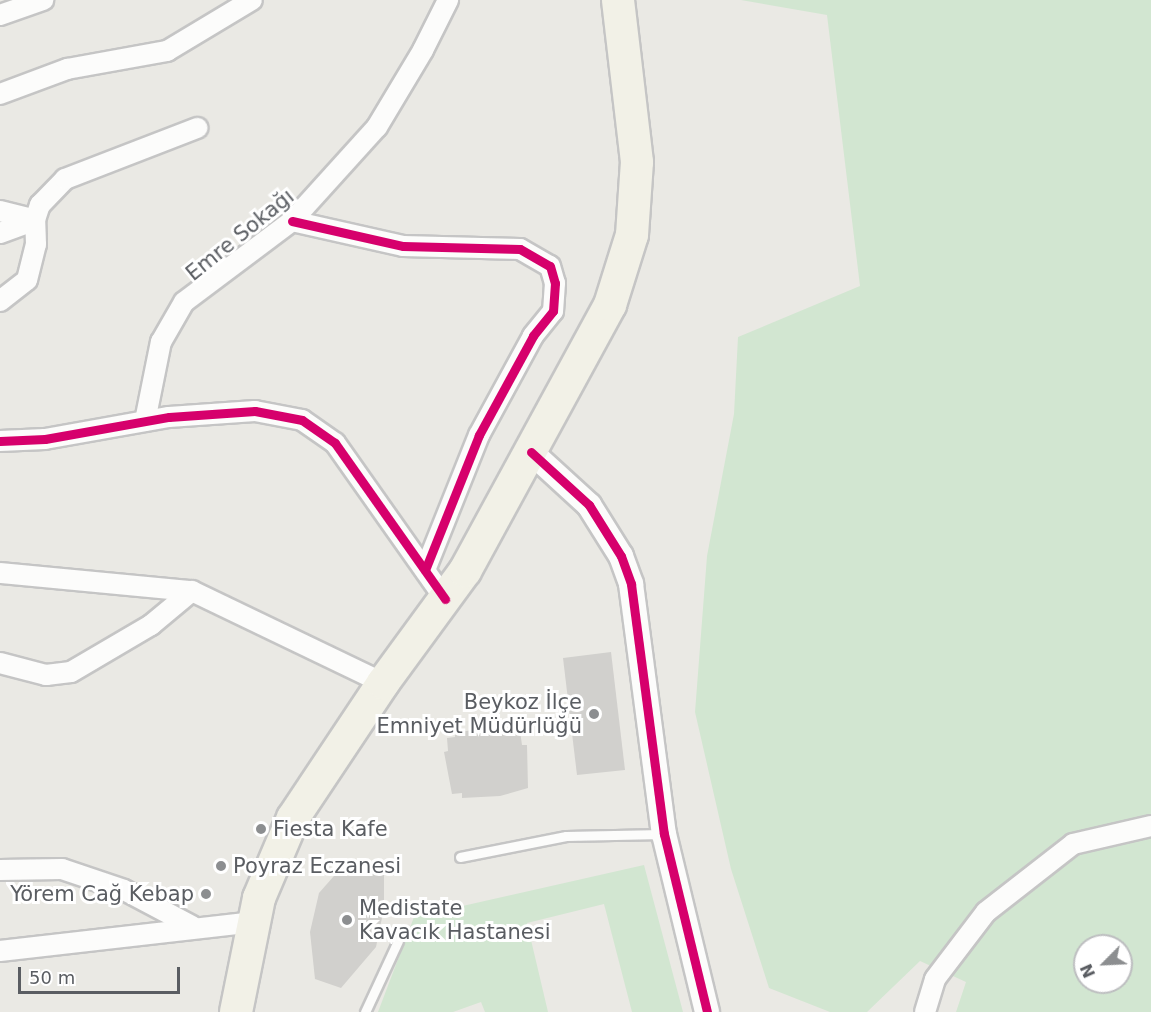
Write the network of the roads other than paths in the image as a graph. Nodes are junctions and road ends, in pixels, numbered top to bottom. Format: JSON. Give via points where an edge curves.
{"nodes":[{"id":1,"x":43,"y":0,"type":"edge"},
{"id":2,"x":252,"y":0,"type":"edge"},
{"id":3,"x":448,"y":0,"type":"edge"},
{"id":4,"x":618,"y":0,"type":"edge"},
{"id":5,"x":0,"y":15,"type":"edge"},
{"id":6,"x":0,"y":94,"type":"edge"},
{"id":7,"x":197,"y":128,"type":"dead end"},
{"id":8,"x":0,"y":211,"type":"edge"},
{"id":9,"x":35,"y":220,"type":"junction"},
{"id":10,"x":292,"y":221,"type":"junction"},
{"id":11,"x":0,"y":232,"type":"edge"},
{"id":12,"x":0,"y":302,"type":"edge"},
{"id":13,"x":145,"y":422,"type":"junction"},
{"id":14,"x":0,"y":441,"type":"edge"},
{"id":15,"x":531,"y":452,"type":"junction"},
{"id":16,"x":425,"y":570,"type":"junction"},
{"id":17,"x":0,"y":573,"type":"edge"},
{"id":18,"x":192,"y":591,"type":"junction"},
{"id":19,"x":445,"y":599,"type":"junction"},
{"id":20,"x":0,"y":663,"type":"edge"},
{"id":21,"x":383,"y":683,"type":"junction"},
{"id":22,"x":1151,"y":826,"type":"edge"},
{"id":23,"x":664,"y":834,"type":"junction"},
{"id":24,"x":460,"y":857,"type":"dead end"},
{"id":25,"x":0,"y":870,"type":"edge"},
{"id":26,"x":254,"y":922,"type":"junction"},
{"id":27,"x":192,"y":926,"type":"junction"},
{"id":28,"x":398,"y":941,"type":"dead end"},
{"id":29,"x":0,"y":951,"type":"edge"},
{"id":30,"x":236,"y":1012,"type":"edge"},
{"id":31,"x":365,"y":1012,"type":"edge"},
{"id":32,"x":706,"y":1012,"type":"edge"},
{"id":33,"x":925,"y":1012,"type":"edge"}],
"edges":[{"from":1,"to":5,"type":"street"},
{"from":2,"to":6,"type":"street","via":[[166,51],[67,69]]},
{"from":3,"to":10,"type":"street","name":"Emre Sokağı","via":[[377,127]]},
{"from":4,"to":15,"type":"main road","via":[[637,162],[632,235],[610,305]]},
{"from":7,"to":9,"type":"street","via":[[65,179],[40,205]]},
{"from":8,"to":9,"type":"street"},
{"from":9,"to":11,"type":"street"},
{"from":9,"to":12,"type":"street","via":[[36,244],[27,280]]},
{"from":10,"to":13,"type":"street","name":"Emre Sokağı","via":[[184,302],[161,342]]},
{"from":10,"to":16,"type":"street","via":[[404,246],[520,249],[550,267],[555,284],[553,311],[533,336],[479,435]]},
{"from":13,"to":14,"type":"street","via":[[45,439]]},
{"from":13,"to":16,"type":"street","via":[[255,411],[302,420],[335,443]]},
{"from":15,"to":19,"type":"main road"},
{"from":15,"to":23,"type":"street","via":[[589,505],[621,556],[631,584]]},
{"from":16,"to":19,"type":"street"},
{"from":17,"to":18,"type":"street"},
{"from":18,"to":20,"type":"street","via":[[151,625],[71,672],[46,675]]},
{"from":18,"to":21,"type":"street"},
{"from":19,"to":21,"type":"main road"},
{"from":21,"to":26,"type":"main road","via":[[293,818],[259,898]]},
{"from":22,"to":33,"type":"street","via":[[1073,844],[986,912],[935,979]]},
{"from":23,"to":24,"type":"lane","via":[[566,836]]},
{"from":23,"to":32,"type":"street"},
{"from":25,"to":27,"type":"street","via":[[62,869],[124,890]]},
{"from":26,"to":27,"type":"street"},
{"from":26,"to":30,"type":"main road"},
{"from":27,"to":29,"type":"street"},
{"from":28,"to":31,"type":"lane"}]}
